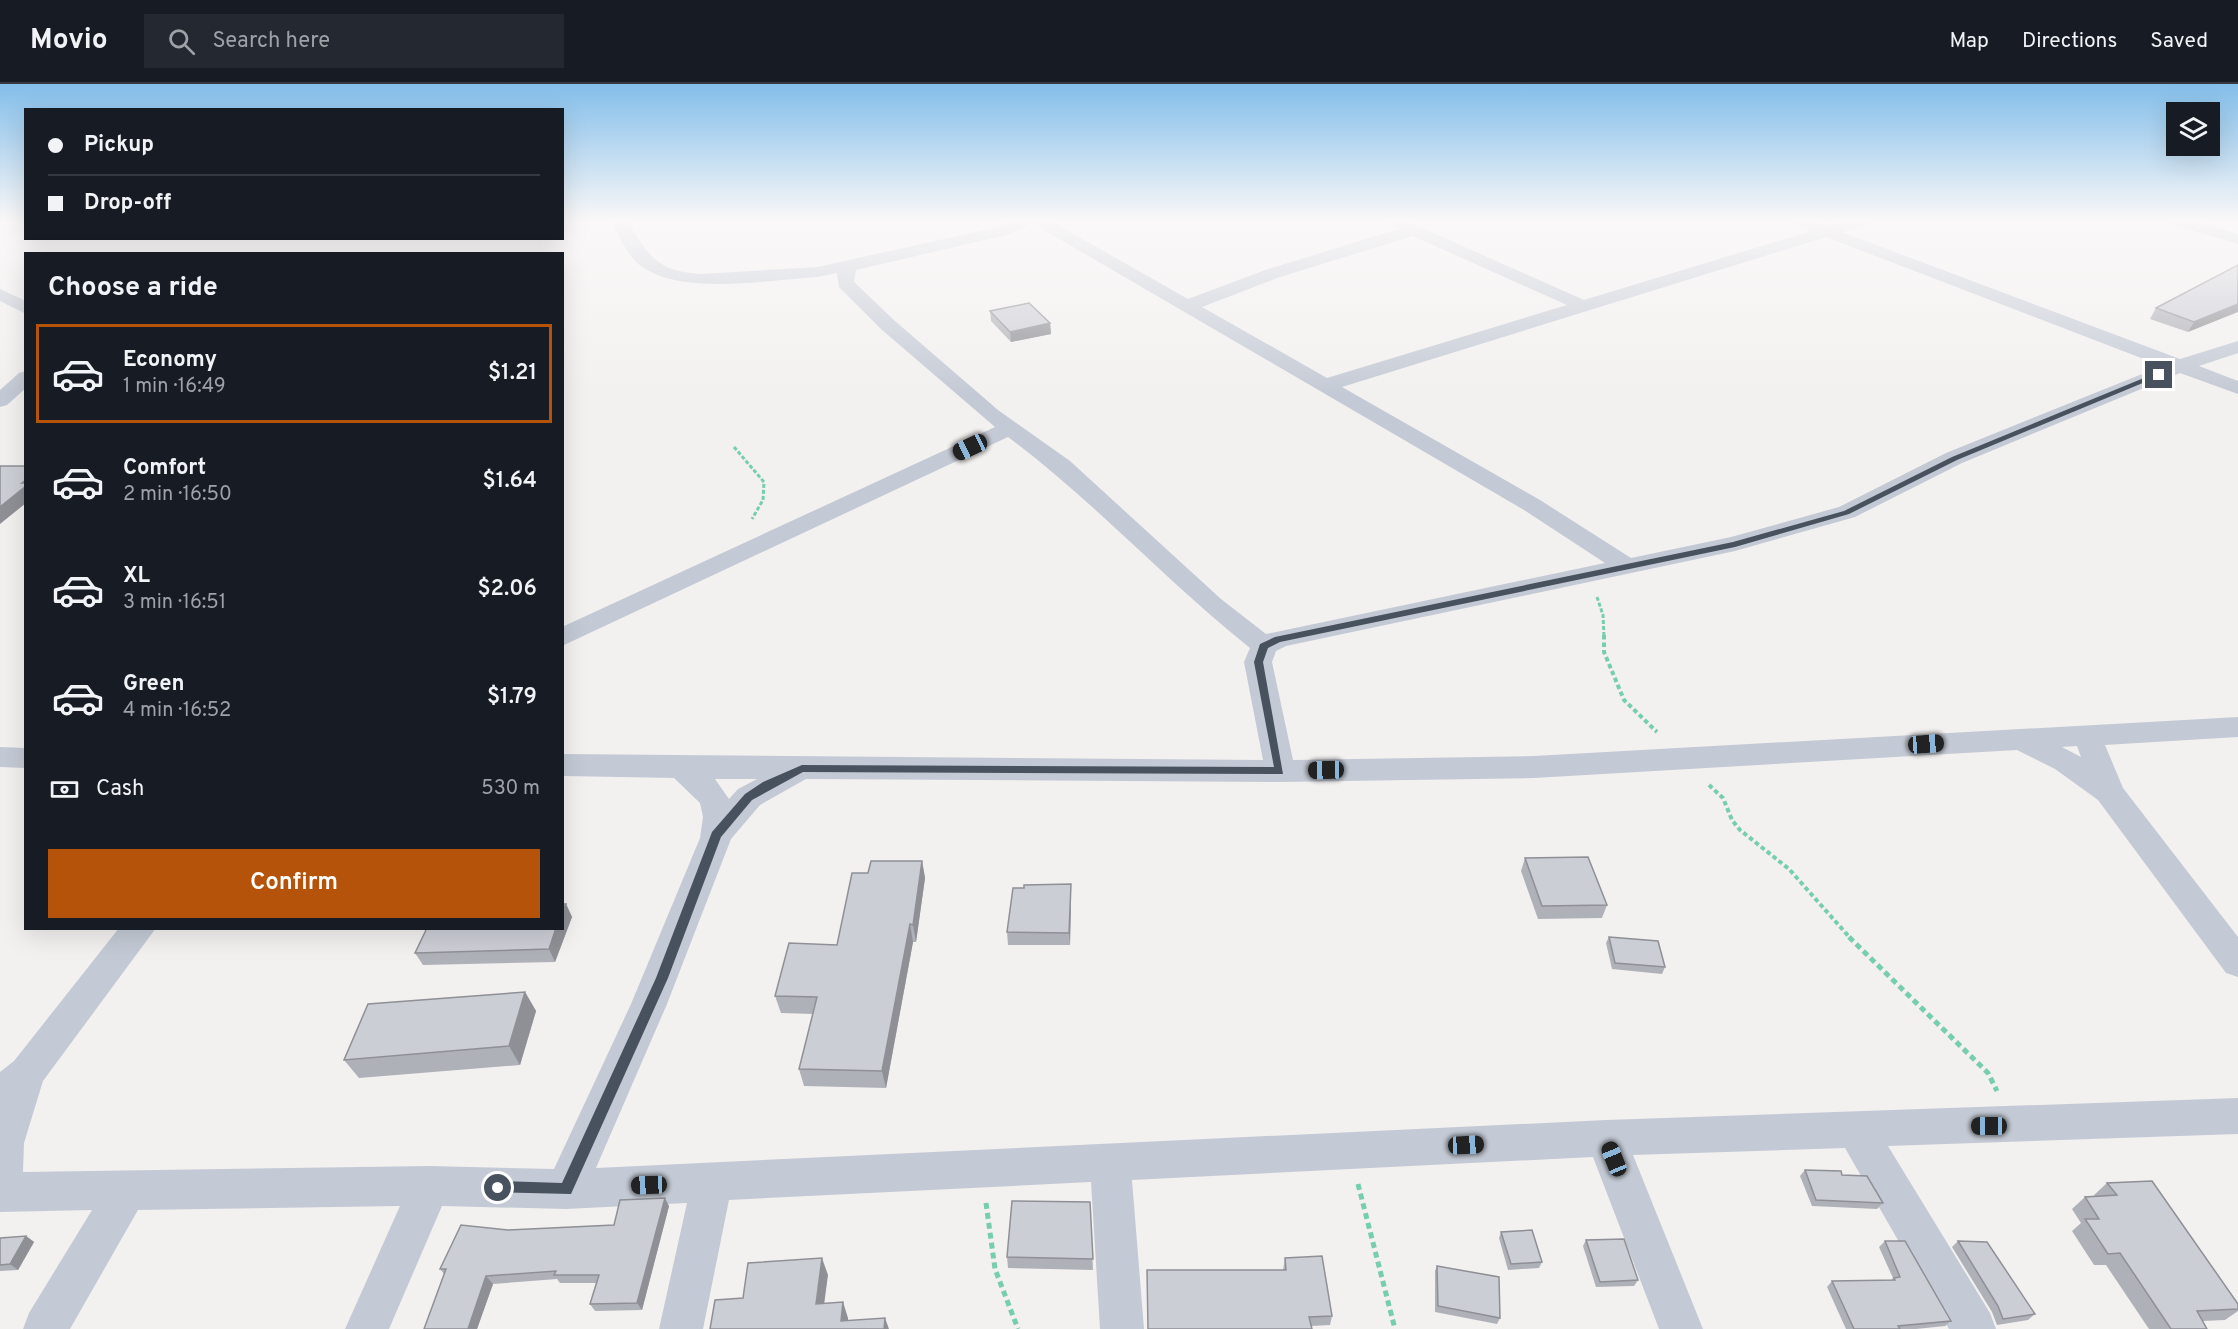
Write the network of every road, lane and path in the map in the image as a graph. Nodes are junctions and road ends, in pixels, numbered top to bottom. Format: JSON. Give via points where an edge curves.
{"nodes":[{"id":1,"x":682,"y":278,"type":"edge"},
{"id":2,"x":717,"y":278,"type":"edge"},
{"id":3,"x":844,"y":278,"type":"edge"},
{"id":4,"x":1139,"y":278,"type":"edge"},
{"id":5,"x":1261,"y":278,"type":"edge"},
{"id":6,"x":1521,"y":278,"type":"edge"},
{"id":7,"x":1676,"y":278,"type":"edge"},
{"id":8,"x":1949,"y":278,"type":"edge"},
{"id":9,"x":0,"y":294,"type":"edge"},
{"id":10,"x":1187,"y":306,"type":"junction"},
{"id":11,"x":1583,"y":306,"type":"junction"},
{"id":12,"x":24,"y":308,"type":"edge"},
{"id":13,"x":2238,"y":347,"type":"edge"},
{"id":14,"x":2179,"y":366,"type":"junction"},
{"id":15,"x":24,"y":379,"type":"edge"},
{"id":16,"x":1326,"y":385,"type":"junction"},
{"id":17,"x":2238,"y":388,"type":"edge"},
{"id":18,"x":0,"y":401,"type":"edge"},
{"id":19,"x":1010,"y":428,"type":"junction"},
{"id":20,"x":734,"y":447,"type":"dead end"},
{"id":21,"x":728,"y":562,"type":"junction"},
{"id":22,"x":1628,"y":567,"type":"junction"},
{"id":23,"x":1584,"y":576,"type":"junction"},
{"id":24,"x":564,"y":637,"type":"edge"},
{"id":25,"x":1264,"y":646,"type":"junction"},
{"id":26,"x":2238,"y":728,"type":"edge"},
{"id":27,"x":2087,"y":735,"type":"junction"},
{"id":28,"x":2021,"y":739,"type":"junction"},
{"id":29,"x":0,"y":757,"type":"edge"},
{"id":30,"x":24,"y":758,"type":"edge"},
{"id":31,"x":1685,"y":759,"type":"junction"},
{"id":32,"x":564,"y":765,"type":"edge"},
{"id":33,"x":681,"y":768,"type":"junction"},
{"id":34,"x":802,"y":768,"type":"junction"},
{"id":35,"x":1280,"y":771,"type":"junction"},
{"id":36,"x":2109,"y":792,"type":"junction"},
{"id":37,"x":716,"y":835,"type":"junction"},
{"id":38,"x":137,"y":930,"type":"edge"},
{"id":39,"x":2238,"y":963,"type":"edge"},
{"id":40,"x":14,"y":1084,"type":"edge"},
{"id":41,"x":2238,"y":1116,"type":"edge"},
{"id":42,"x":2011,"y":1126,"type":"junction"},
{"id":43,"x":1855,"y":1128,"type":"junction"},
{"id":44,"x":1605,"y":1138,"type":"junction"},
{"id":45,"x":1350,"y":1151,"type":"junction"},
{"id":46,"x":1110,"y":1164,"type":"junction"},
{"id":47,"x":982,"y":1170,"type":"junction"},
{"id":48,"x":712,"y":1182,"type":"junction"},
{"id":49,"x":430,"y":1186,"type":"junction"},
{"id":50,"x":566,"y":1189,"type":"junction"},
{"id":51,"x":127,"y":1190,"type":"junction"},
{"id":52,"x":1,"y":1192,"type":"edge"},
{"id":53,"x":45,"y":1329,"type":"edge"},
{"id":54,"x":367,"y":1329,"type":"edge"},
{"id":55,"x":681,"y":1329,"type":"edge"},
{"id":56,"x":1018,"y":1329,"type":"edge"},
{"id":57,"x":1122,"y":1329,"type":"edge"},
{"id":58,"x":1395,"y":1329,"type":"edge"},
{"id":59,"x":1681,"y":1329,"type":"edge"},
{"id":60,"x":1974,"y":1329,"type":"edge"}],
"edges":[{"from":1,"to":2,"type":"street"},
{"from":3,"to":19,"type":"street","via":[[850,291]]},
{"from":4,"to":10,"type":"street"},
{"from":5,"to":10,"type":"street"},
{"from":6,"to":11,"type":"street"},
{"from":7,"to":11,"type":"street"},
{"from":8,"to":14,"type":"street"},
{"from":9,"to":12,"type":"street"},
{"from":10,"to":16,"type":"street"},
{"from":11,"to":16,"type":"street"},
{"from":13,"to":14,"type":"street"},
{"from":14,"to":17,"type":"street"},
{"from":14,"to":22,"type":"street","via":[[1954,458],[1847,512],[1735,544]]},
{"from":15,"to":18,"type":"street"},
{"from":16,"to":22,"type":"street","via":[[1532,505]]},
{"from":19,"to":21,"type":"street"},
{"from":19,"to":25,"type":"street","via":[[1062,466],[1212,605]]},
{"from":20,"to":21,"type":"path","via":[[764,482],[766,491]]},
{"from":21,"to":24,"type":"street"},
{"from":22,"to":23,"type":"street"},
{"from":23,"to":25,"type":"street","via":[[1278,639]]},
{"from":23,"to":31,"type":"path","via":[[1599,599],[1604,652],[1624,700]]},
{"from":25,"to":35,"type":"street","via":[[1258,662]]},
{"from":26,"to":27,"type":"street"},
{"from":27,"to":28,"type":"street"},
{"from":27,"to":36,"type":"street"},
{"from":28,"to":31,"type":"street"},
{"from":28,"to":36,"type":"street","via":[[2066,762]]},
{"from":29,"to":30,"type":"street"},
{"from":31,"to":35,"type":"street","via":[[1534,767]]},
{"from":31,"to":42,"type":"path","via":[[1723,798],[1740,830],[1789,869],[1837,925],[1988,1073]]},
{"from":32,"to":33,"type":"street"},
{"from":33,"to":34,"type":"street"},
{"from":33,"to":37,"type":"street","via":[[713,798],[718,809]]},
{"from":34,"to":35,"type":"street"},
{"from":34,"to":37,"type":"street","via":[[749,797]]},
{"from":36,"to":39,"type":"street"},
{"from":37,"to":50,"type":"street","via":[[662,978]]},
{"from":38,"to":40,"type":"street"},
{"from":40,"to":52,"type":"street"},
{"from":41,"to":42,"type":"street"},
{"from":42,"to":43,"type":"street"},
{"from":43,"to":44,"type":"street"},
{"from":43,"to":60,"type":"street"},
{"from":44,"to":45,"type":"street"},
{"from":44,"to":59,"type":"street"},
{"from":45,"to":46,"type":"street"},
{"from":45,"to":58,"type":"path"},
{"from":46,"to":47,"type":"street"},
{"from":46,"to":57,"type":"street"},
{"from":47,"to":48,"type":"street"},
{"from":47,"to":56,"type":"path","via":[[995,1269]]},
{"from":48,"to":50,"type":"street"},
{"from":48,"to":55,"type":"street"},
{"from":49,"to":50,"type":"street"},
{"from":49,"to":51,"type":"street"},
{"from":49,"to":54,"type":"street"},
{"from":51,"to":52,"type":"street"},
{"from":51,"to":53,"type":"street"}]}
